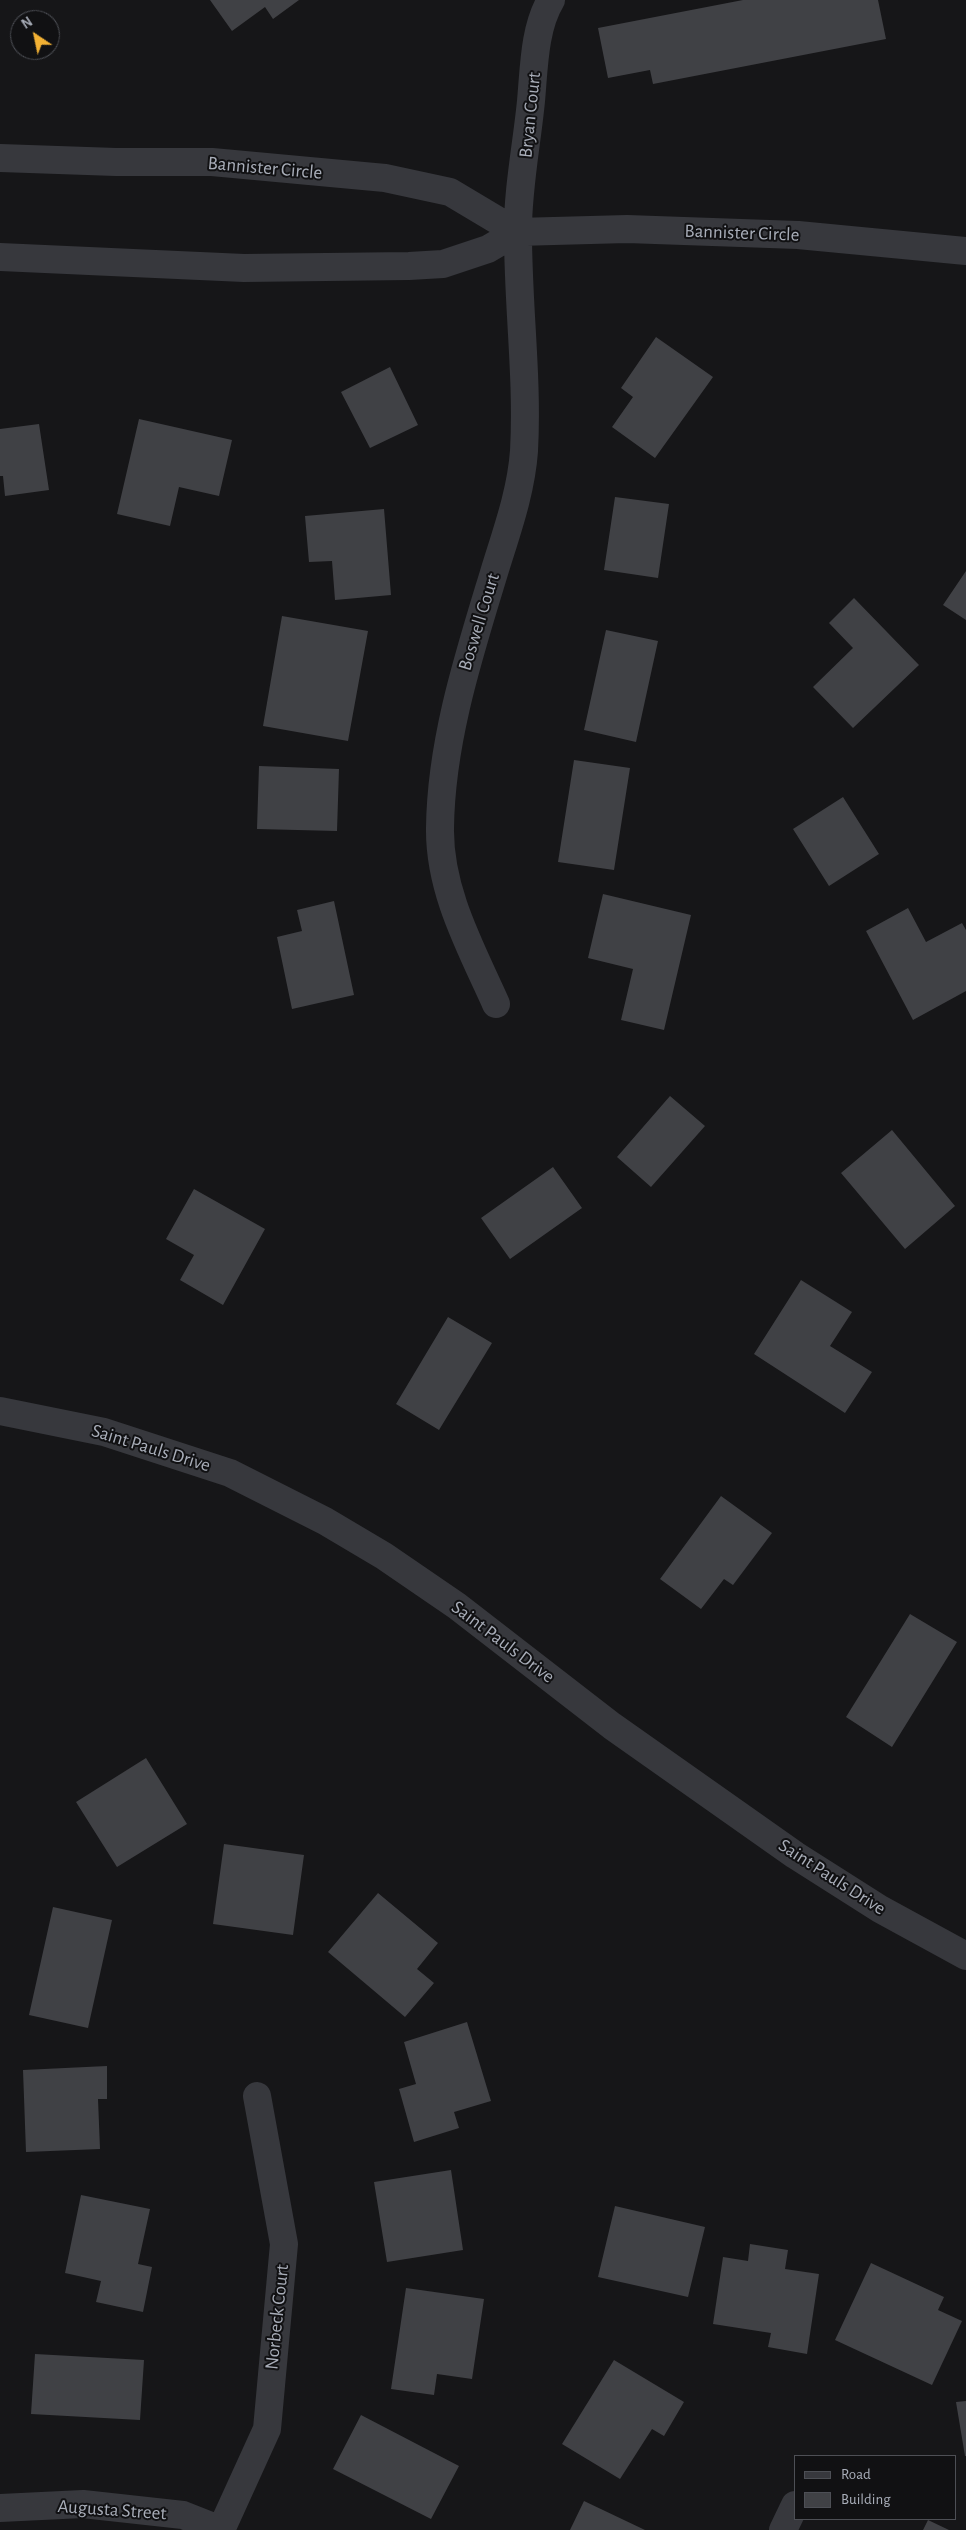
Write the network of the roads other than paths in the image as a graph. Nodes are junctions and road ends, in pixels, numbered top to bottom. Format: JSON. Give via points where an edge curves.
{"nodes":[{"id":1,"x":551,"y":0,"type":"edge"},
{"id":2,"x":0,"y":158,"type":"edge"},
{"id":3,"x":518,"y":232,"type":"junction"},
{"id":4,"x":966,"y":251,"type":"edge"},
{"id":5,"x":0,"y":257,"type":"edge"},
{"id":6,"x":496,"y":1004,"type":"dead end"},
{"id":7,"x":0,"y":1411,"type":"edge"},
{"id":8,"x":966,"y":1956,"type":"edge"},
{"id":9,"x":257,"y":2096,"type":"dead end"},
{"id":10,"x":794,"y":2507,"type":"edge"},
{"id":11,"x":0,"y":2508,"type":"edge"},
{"id":12,"x":221,"y":2530,"type":"edge"},
{"id":13,"x":783,"y":2530,"type":"edge"}],
"edges":[{"from":1,"to":3,"type":"street","name":"Bryan Court","via":[[540,30]]},
{"from":2,"to":3,"type":"street","name":"Bannister Circle","via":[[212,162],[386,178],[450,192]]},
{"from":3,"to":4,"type":"street","name":"Bannister Circle","via":[[627,229],[798,235]]},
{"from":3,"to":5,"type":"street","name":"Bannister Circle","via":[[488,249],[443,264],[244,268]]},
{"from":3,"to":6,"type":"street","name":"Boswell Court","via":[[525,373],[524,454],[511,515],[462,676],[443,782],[440,827],[441,861],[447,886],[462,929]]},
{"from":7,"to":8,"type":"street","name":"Saint Pauls Drive","via":[[104,1432],[230,1473],[325,1521],[384,1556],[457,1606],[612,1726],[795,1855],[880,1909]]},
{"from":9,"to":12,"type":"street","name":"Norbeck Court","via":[[284,2244],[267,2429]]},
{"from":10,"to":13,"type":"street"},
{"from":11,"to":12,"type":"street","name":"Augusta Street","via":[[83,2504],[183,2515]]}]}
